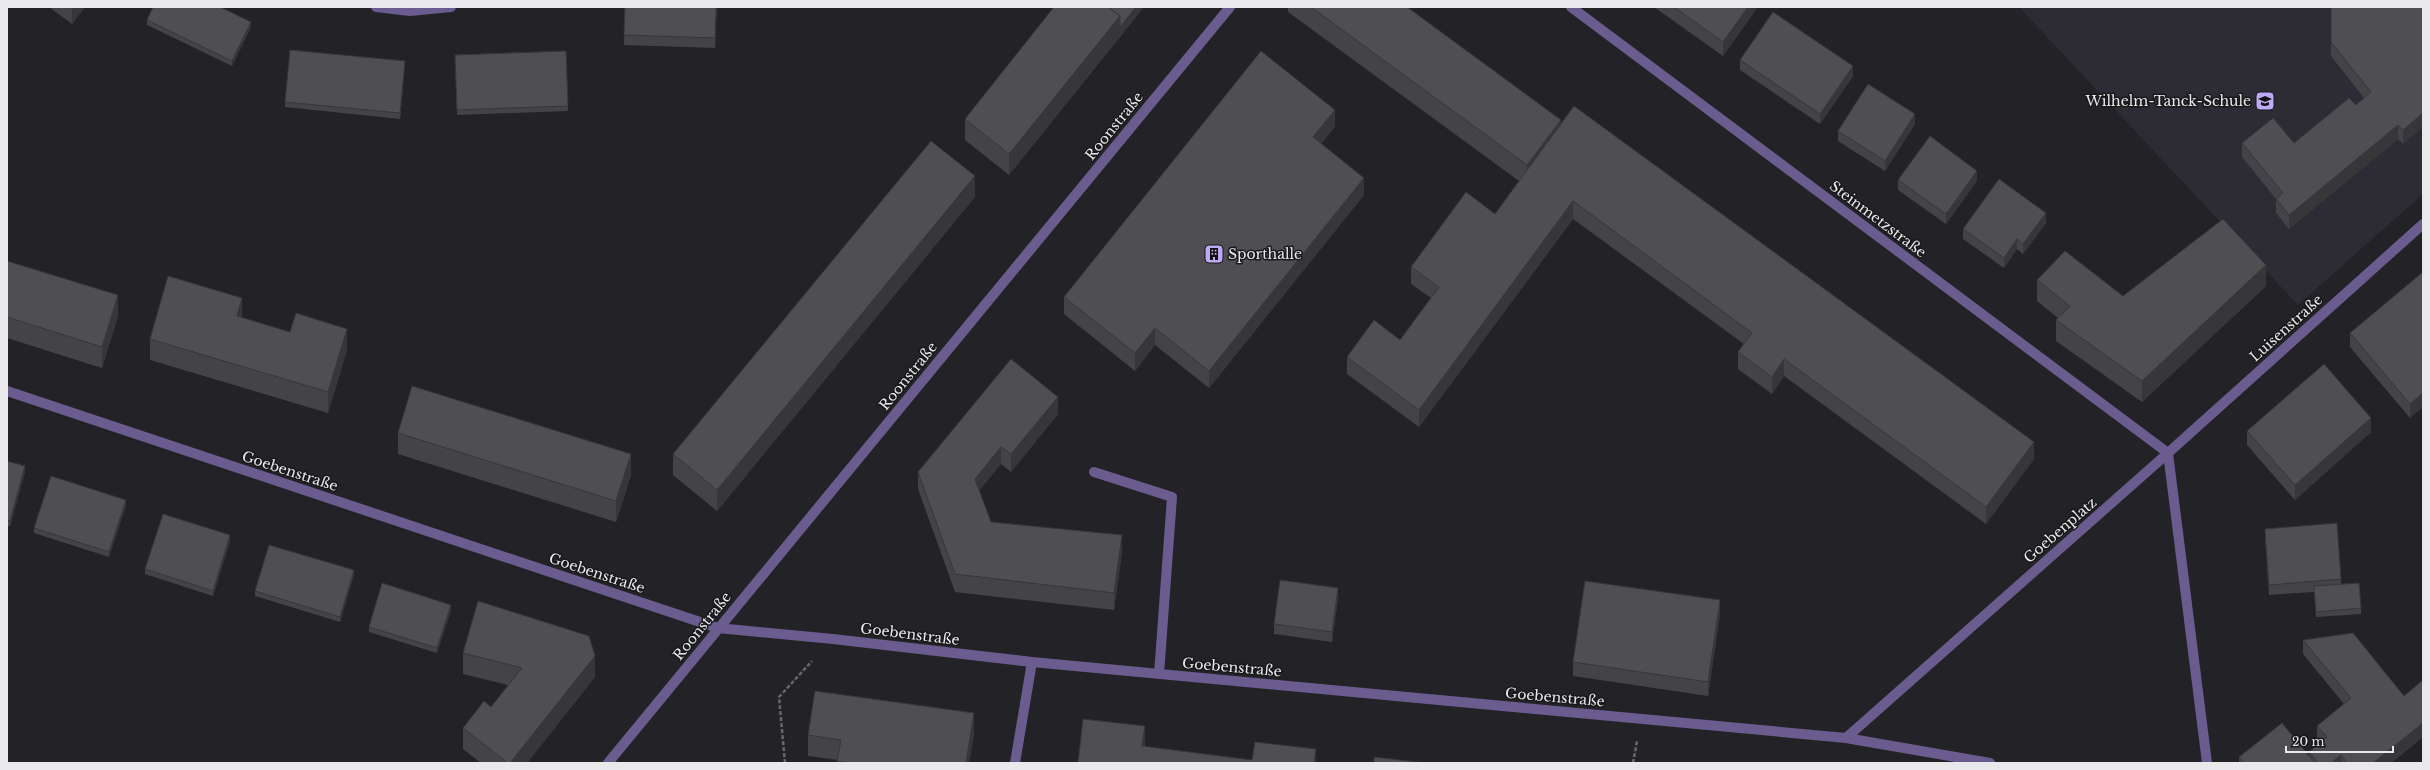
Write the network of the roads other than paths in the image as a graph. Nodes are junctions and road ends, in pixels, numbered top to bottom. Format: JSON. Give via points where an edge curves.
{"nodes":[{"id":1,"x":376,"y":7,"type":"edge"},
{"id":2,"x":451,"y":7,"type":"edge"},
{"id":3,"x":1230,"y":7,"type":"edge"},
{"id":4,"x":1571,"y":7,"type":"edge"},
{"id":5,"x":2423,"y":224,"type":"edge"},
{"id":6,"x":7,"y":391,"type":"edge"},
{"id":7,"x":2168,"y":453,"type":"junction"},
{"id":8,"x":1094,"y":472,"type":"dead end"},
{"id":9,"x":718,"y":628,"type":"junction"},
{"id":10,"x":1032,"y":662,"type":"junction"},
{"id":11,"x":1159,"y":674,"type":"junction"},
{"id":12,"x":1846,"y":738,"type":"junction"},
{"id":13,"x":608,"y":763,"type":"edge"},
{"id":14,"x":1015,"y":763,"type":"edge"},
{"id":15,"x":1990,"y":763,"type":"edge"},
{"id":16,"x":2207,"y":763,"type":"edge"}],
"edges":[{"from":1,"to":2,"type":"street","via":[[410,11]]},
{"from":3,"to":9,"type":"street","name":"Roonstraße"},
{"from":4,"to":7,"type":"street","name":"Steinmetzstraße"},
{"from":5,"to":7,"type":"street","name":"Luisenstraße"},
{"from":6,"to":9,"type":"street","name":"Goebenstraße"},
{"from":7,"to":12,"type":"street","name":"Goebenplatz"},
{"from":7,"to":16,"type":"street"},
{"from":8,"to":11,"type":"street","via":[[1172,497]]},
{"from":9,"to":10,"type":"street","name":"Goebenstraße"},
{"from":9,"to":13,"type":"street","name":"Roonstraße"},
{"from":10,"to":11,"type":"street","name":"Goebenstraße"},
{"from":10,"to":14,"type":"street"},
{"from":11,"to":12,"type":"street","name":"Goebenstraße"},
{"from":12,"to":15,"type":"street"}]}
